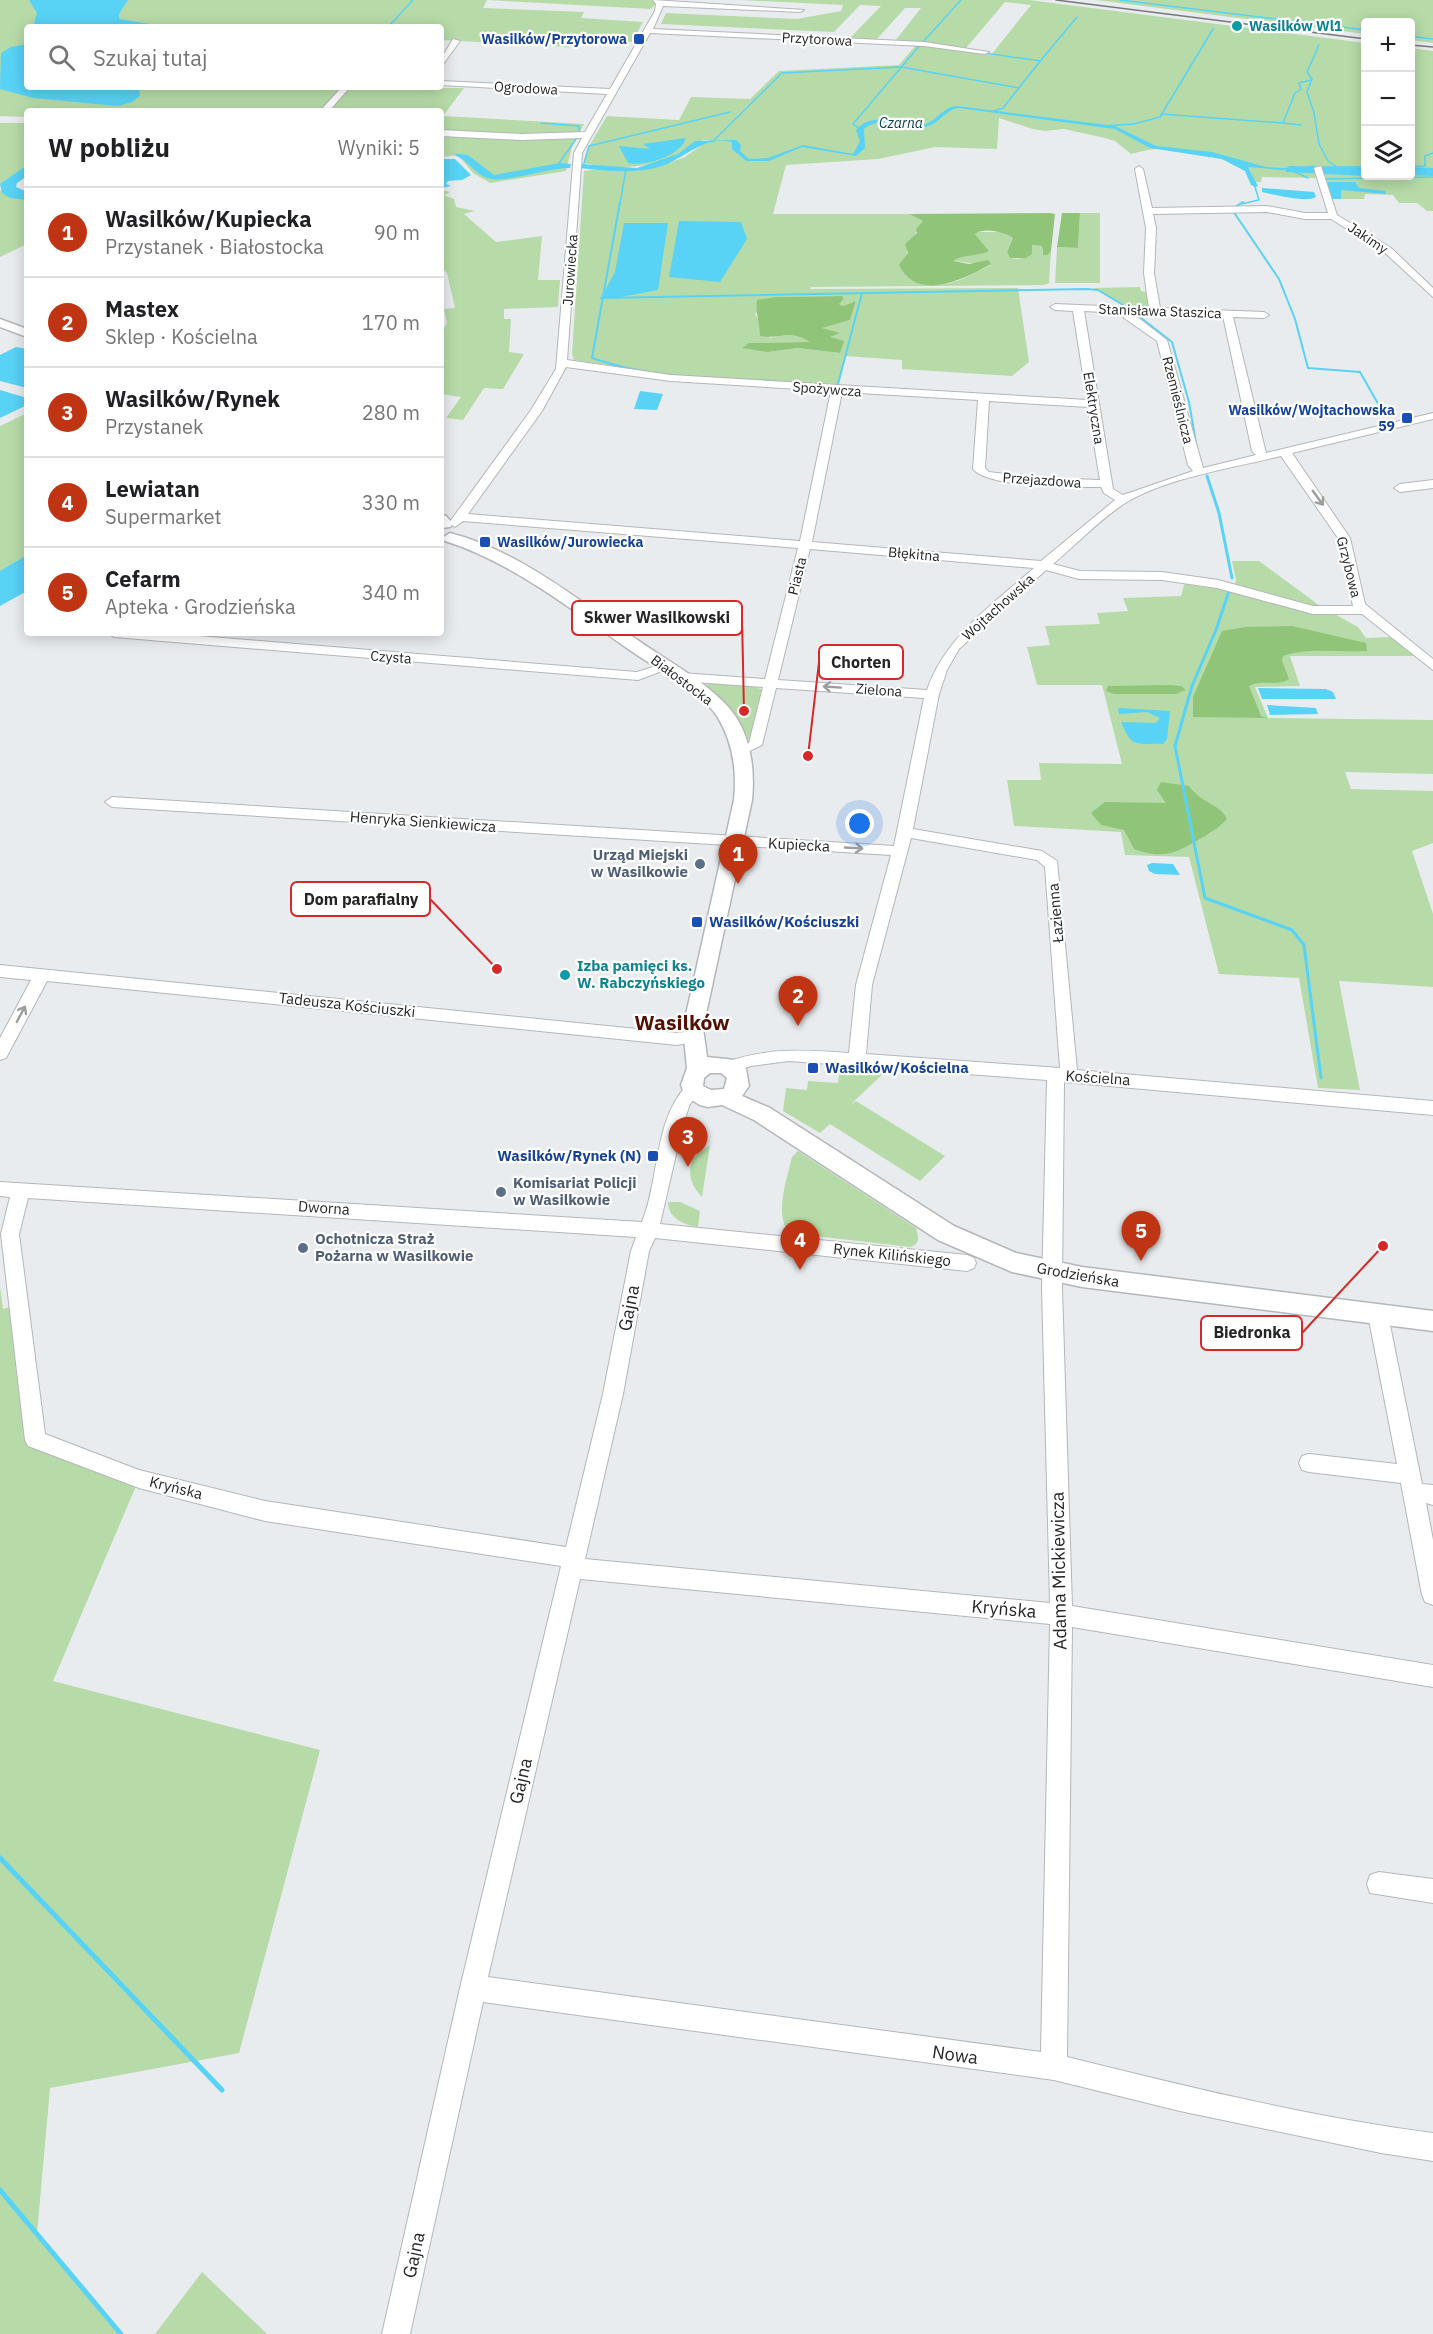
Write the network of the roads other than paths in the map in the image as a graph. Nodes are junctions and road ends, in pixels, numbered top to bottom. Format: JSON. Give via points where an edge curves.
{"nodes":[{"id":1,"x":662,"y":2,"type":"edge"},
{"id":2,"x":800,"y":10,"type":"dead end"},
{"id":3,"x":648,"y":31,"type":"junction"},
{"id":4,"x":456,"y":41,"type":"dead end"},
{"id":5,"x":985,"y":52,"type":"dead end"},
{"id":6,"x":444,"y":60,"type":"edge"},
{"id":7,"x":444,"y":83,"type":"edge"},
{"id":8,"x":343,"y":90,"type":"edge"},
{"id":9,"x":612,"y":92,"type":"junction"},
{"id":10,"x":327,"y":108,"type":"edge"},
{"id":11,"x":444,"y":133,"type":"edge"},
{"id":12,"x":587,"y":135,"type":"junction"},
{"id":13,"x":1139,"y":169,"type":"dead end"},
{"id":14,"x":1319,"y":171,"type":"dead end"},
{"id":15,"x":1147,"y":211,"type":"junction"},
{"id":16,"x":1333,"y":216,"type":"junction"},
{"id":17,"x":1433,"y":294,"type":"edge"},
{"id":18,"x":1056,"y":307,"type":"dead end"},
{"id":19,"x":1078,"y":308,"type":"junction"},
{"id":20,"x":1125,"y":309,"type":"junction"},
{"id":21,"x":1155,"y":310,"type":"junction"},
{"id":22,"x":1227,"y":313,"type":"junction"},
{"id":23,"x":1264,"y":315,"type":"dead end"},
{"id":24,"x":0,"y":323,"type":"edge"},
{"id":25,"x":24,"y":332,"type":"edge"},
{"id":26,"x":563,"y":363,"type":"junction"},
{"id":27,"x":837,"y":389,"type":"junction"},
{"id":28,"x":984,"y":398,"type":"junction"},
{"id":29,"x":1093,"y":404,"type":"junction"},
{"id":30,"x":1433,"y":416,"type":"edge"},
{"id":31,"x":1282,"y":452,"type":"junction"},
{"id":32,"x":1263,"y":456,"type":"junction"},
{"id":33,"x":1200,"y":472,"type":"junction"},
{"id":34,"x":1106,"y":484,"type":"junction"},
{"id":35,"x":1433,"y":484,"type":"edge"},
{"id":36,"x":1400,"y":488,"type":"dead end"},
{"id":37,"x":1123,"y":500,"type":"junction"},
{"id":38,"x":449,"y":527,"type":"edge"},
{"id":39,"x":805,"y":545,"type":"junction"},
{"id":40,"x":1044,"y":565,"type":"junction"},
{"id":41,"x":1361,"y":608,"type":"junction"},
{"id":42,"x":181,"y":636,"type":"edge"},
{"id":43,"x":248,"y":639,"type":"edge"},
{"id":44,"x":1427,"y":655,"type":"edge"},
{"id":45,"x":1433,"y":666,"type":"edge"},
{"id":46,"x":666,"y":667,"type":"junction"},
{"id":47,"x":681,"y":677,"type":"junction"},
{"id":48,"x":771,"y":683,"type":"junction"},
{"id":49,"x":932,"y":694,"type":"junction"},
{"id":50,"x":741,"y":751,"type":"junction"},
{"id":51,"x":112,"y":802,"type":"dead end"},
{"id":52,"x":905,"y":832,"type":"junction"},
{"id":53,"x":733,"y":841,"type":"junction"},
{"id":54,"x":900,"y":851,"type":"junction"},
{"id":55,"x":0,"y":971,"type":"edge"},
{"id":56,"x":42,"y":975,"type":"junction"},
{"id":57,"x":695,"y":1040,"type":"junction"},
{"id":58,"x":0,"y":1054,"type":"edge"},
{"id":59,"x":857,"y":1060,"type":"junction"},
{"id":60,"x":1063,"y":1076,"type":"junction"},
{"id":61,"x":717,"y":1082,"type":"junction"},
{"id":62,"x":1433,"y":1108,"type":"edge"},
{"id":63,"x":0,"y":1188,"type":"edge"},
{"id":64,"x":22,"y":1190,"type":"junction"},
{"id":65,"x":649,"y":1230,"type":"junction"},
{"id":66,"x":968,"y":1263,"type":"dead end"},
{"id":67,"x":1052,"y":1272,"type":"junction"},
{"id":68,"x":1378,"y":1314,"type":"junction"},
{"id":69,"x":1433,"y":1321,"type":"edge"},
{"id":70,"x":1309,"y":1462,"type":"dead end"},
{"id":71,"x":1418,"y":1487,"type":"edge"},
{"id":72,"x":572,"y":1563,"type":"junction"},
{"id":73,"x":1433,"y":1594,"type":"edge"},
{"id":74,"x":1061,"y":1615,"type":"junction"},
{"id":75,"x":1433,"y":1676,"type":"edge"},
{"id":76,"x":1379,"y":1884,"type":"dead end"},
{"id":77,"x":1433,"y":1891,"type":"edge"},
{"id":78,"x":473,"y":1988,"type":"junction"},
{"id":79,"x":1054,"y":2067,"type":"junction"},
{"id":80,"x":1433,"y":2147,"type":"edge"},
{"id":81,"x":396,"y":2334,"type":"edge"}],
"edges":[{"from":1,"to":2,"type":"street"},
{"from":1,"to":3,"type":"street","name":"Jurowiecka"},
{"from":3,"to":5,"type":"street","name":"Przytorowa","via":[[924,44]]},
{"from":3,"to":9,"type":"street","name":"Jurowiecka"},
{"from":4,"to":6,"type":"street"},
{"from":7,"to":9,"type":"street","name":"Ogrodowa"},
{"from":8,"to":10,"type":"street"},
{"from":9,"to":12,"type":"street","name":"Jurowiecka"},
{"from":11,"to":12,"type":"street"},
{"from":12,"to":26,"type":"street","name":"Jurowiecka","via":[[576,168]]},
{"from":13,"to":15,"type":"street"},
{"from":14,"to":16,"type":"street","name":"Jakimy"},
{"from":15,"to":16,"type":"street","via":[[1267,209]]},
{"from":15,"to":21,"type":"street","via":[[1149,273]]},
{"from":16,"to":17,"type":"street","name":"Jakimy","via":[[1391,253]]},
{"from":18,"to":19,"type":"street","name":"Stanisława Staszica"},
{"from":19,"to":20,"type":"street","name":"Stanisława Staszica"},
{"from":19,"to":29,"type":"street","name":"Elektryczna"},
{"from":20,"to":21,"type":"street","name":"Stanisława Staszica"},
{"from":20,"to":33,"type":"street","name":"Rzemieślnicza","via":[[1162,340],[1194,465]]},
{"from":21,"to":22,"type":"street","name":"Stanisława Staszica"},
{"from":22,"to":23,"type":"street","name":"Stanisława Staszica"},
{"from":22,"to":32,"type":"street","via":[[1258,451]]},
{"from":24,"to":25,"type":"main road"},
{"from":26,"to":27,"type":"street","name":"Spożywcza","via":[[671,378]]},
{"from":26,"to":38,"type":"street","name":"Jurowiecka","via":[[536,411]]},
{"from":27,"to":28,"type":"street","name":"Spożywcza"},
{"from":27,"to":39,"type":"street","name":"Piasta"},
{"from":28,"to":29,"type":"street","name":"Spożywcza"},
{"from":28,"to":34,"type":"street","name":"Przejazdowa","via":[[979,468],[985,475]]},
{"from":29,"to":34,"type":"street","name":"Elektryczna"},
{"from":30,"to":31,"type":"street","name":"Wojtachowska"},
{"from":31,"to":32,"type":"street","name":"Wojtachowska"},
{"from":31,"to":41,"type":"street","name":"Grzybowa","one_way":true,"via":[[1344,538]]},
{"from":32,"to":33,"type":"street","name":"Wojtachowska"},
{"from":33,"to":37,"type":"street","name":"Wojtachowska"},
{"from":34,"to":37,"type":"street","via":[[1108,491]]},
{"from":35,"to":36,"type":"street"},
{"from":37,"to":40,"type":"street","name":"Wojtachowska"},
{"from":38,"to":39,"type":"street","name":"Błękitna"},
{"from":38,"to":46,"type":"main road","name":"Białostocka","via":[[473,545],[526,573]]},
{"from":39,"to":40,"type":"street","name":"Błękitna"},
{"from":39,"to":48,"type":"street","name":"Piasta"},
{"from":40,"to":41,"type":"street","name":"Błękitna","via":[[1079,575],[1162,576],[1218,584],[1313,610]]},
{"from":40,"to":49,"type":"street","name":"Wojtachowska","via":[[954,647]]},
{"from":41,"to":44,"type":"street","name":"Grzybowa"},
{"from":42,"to":43,"type":"street","name":"Czysta"},
{"from":43,"to":46,"type":"street","name":"Czysta","via":[[638,676]]},
{"from":44,"to":45,"type":"street","name":"Grzybowa"},
{"from":46,"to":47,"type":"main road","name":"Białostocka"},
{"from":47,"to":48,"type":"street","name":"Zielona"},
{"from":47,"to":50,"type":"main road","name":"Białostocka","via":[[724,713]]},
{"from":49,"to":48,"type":"street","name":"Zielona","one_way":true},
{"from":48,"to":50,"type":"street","name":"Piasta","via":[[755,745]]},
{"from":49,"to":52,"type":"street","name":"Wojtachowska"},
{"from":50,"to":53,"type":"main road","name":"Białostocka","via":[[743,800]]},
{"from":51,"to":53,"type":"street","name":"Henryka Sienkiewicza"},
{"from":52,"to":54,"type":"street","name":"Wojtachowska"},
{"from":52,"to":60,"type":"street","name":"Łazienna","via":[[1042,856],[1052,864]]},
{"from":53,"to":54,"type":"street","name":"Kupiecka","one_way":true},
{"from":53,"to":57,"type":"main road","name":"Białostocka","via":[[699,995]]},
{"from":54,"to":59,"type":"street","name":"Wojtachowska","via":[[864,985]]},
{"from":55,"to":56,"type":"street","name":"Tadeusza Kościuszki"},
{"from":56,"to":57,"type":"street","name":"Tadeusza Kościuszki"},
{"from":58,"to":56,"type":"street","one_way":true},
{"from":57,"to":61,"type":"main road","name":"Białostocka","via":[[695,1059]]},
{"from":59,"to":60,"type":"street","name":"Kościelna"},
{"from":59,"to":61,"type":"street","name":"Kościelna","via":[[789,1055],[762,1059]]},
{"from":60,"to":62,"type":"street","name":"Kościelna"},
{"from":60,"to":67,"type":"street","name":"Adama Mickiewicza"},
{"from":61,"to":65,"type":"street","via":[[692,1108],[678,1115]]},
{"from":61,"to":67,"type":"main road","name":"Grodzieńska","via":[[946,1233],[997,1256]]},
{"from":63,"to":64,"type":"street","name":"Dworna"},
{"from":64,"to":65,"type":"street","name":"Dworna"},
{"from":64,"to":72,"type":"street","name":"Kryńska","via":[[10,1234],[35,1440],[139,1479],[265,1511]]},
{"from":65,"to":66,"type":"street","name":"Rynek Kilińskiego"},
{"from":65,"to":72,"type":"street","name":"Gajna","via":[[640,1251],[613,1394]]},
{"from":67,"to":68,"type":"main road","name":"Grodzieńska"},
{"from":67,"to":74,"type":"street","name":"Adama Mickiewicza"},
{"from":68,"to":69,"type":"main road","name":"Grodzieńska"},
{"from":68,"to":71,"type":"street"},
{"from":70,"to":71,"type":"street"},
{"from":71,"to":73,"type":"street"},
{"from":72,"to":74,"type":"street","name":"Kryńska"},
{"from":72,"to":78,"type":"street","name":"Gajna"},
{"from":74,"to":75,"type":"street","name":"Kryńska"},
{"from":74,"to":79,"type":"street","name":"Adama Mickiewicza"},
{"from":76,"to":77,"type":"street"},
{"from":78,"to":79,"type":"street","name":"Nowa"},
{"from":78,"to":81,"type":"street","name":"Gajna"},
{"from":79,"to":80,"type":"street","name":"Nowa","via":[[1191,2100],[1381,2140]]}]}
